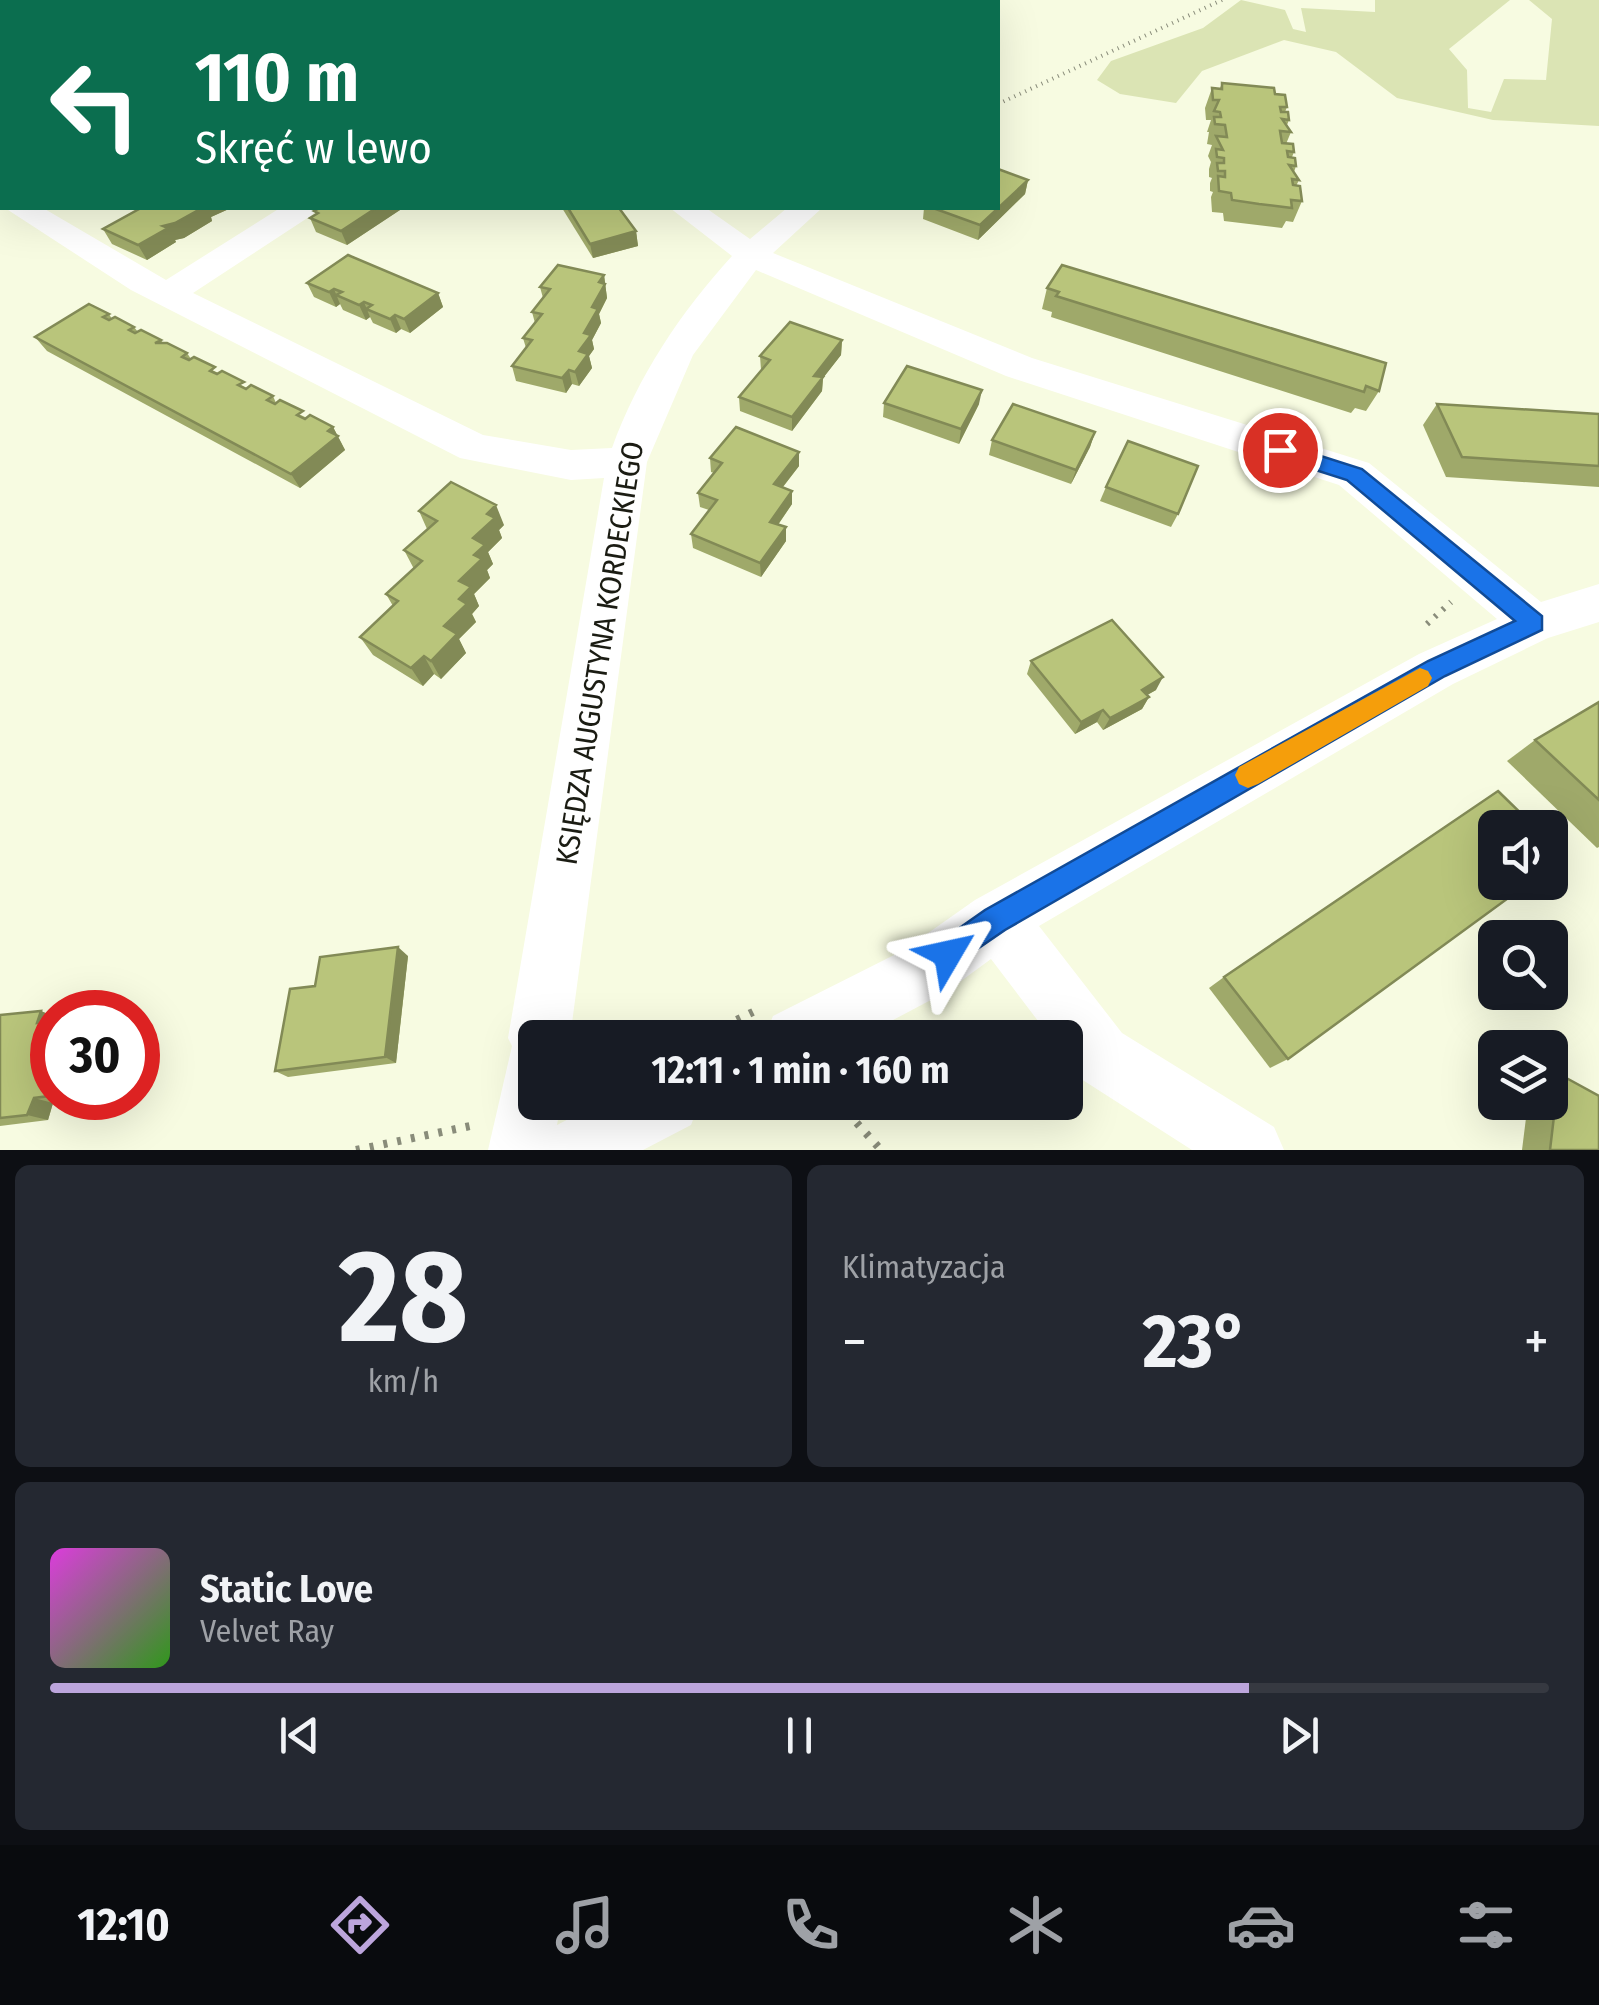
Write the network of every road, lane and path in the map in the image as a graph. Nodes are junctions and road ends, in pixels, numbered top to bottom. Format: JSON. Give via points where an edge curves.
{"nodes":[{"id":1,"x":1222,"y":0,"type":"edge"},
{"id":2,"x":1000,"y":103,"type":"edge"},
{"id":3,"x":24,"y":210,"type":"edge"},
{"id":4,"x":298,"y":210,"type":"edge"},
{"id":5,"x":689,"y":210,"type":"edge"},
{"id":6,"x":804,"y":210,"type":"edge"},
{"id":7,"x":754,"y":257,"type":"junction"},
{"id":8,"x":168,"y":294,"type":"junction"},
{"id":9,"x":627,"y":462,"type":"junction"},
{"id":10,"x":1599,"y":603,"type":"edge"},
{"id":11,"x":1534,"y":623,"type":"junction"},
{"id":12,"x":995,"y":920,"type":"junction"},
{"id":13,"x":542,"y":1020,"type":"edge"},
{"id":14,"x":830,"y":1020,"type":"edge"},
{"id":15,"x":534,"y":1120,"type":"edge"},
{"id":16,"x":854,"y":1120,"type":"edge"},
{"id":17,"x":356,"y":1150,"type":"edge"},
{"id":18,"x":881,"y":1150,"type":"edge"},
{"id":19,"x":1251,"y":1150,"type":"edge"}],
"edges":[{"from":1,"to":2,"type":"path"},
{"from":3,"to":8,"type":"street"},
{"from":4,"to":8,"type":"street"},
{"from":5,"to":7,"type":"street"},
{"from":6,"to":7,"type":"street","name":"KSIĘDZA AUGUSTYNA KORDECKIEGO"},
{"from":7,"to":9,"type":"street","name":"KSIĘDZA AUGUSTYNA KORDECKIEGO","via":[[661,374]]},
{"from":7,"to":11,"type":"street","via":[[1019,368],[1354,474]]},
{"from":8,"to":9,"type":"street","via":[[474,448],[571,465]]},
{"from":9,"to":13,"type":"street","name":"KSIĘDZA AUGUSTYNA KORDECKIEGO"},
{"from":10,"to":11,"type":"street"},
{"from":11,"to":12,"type":"street","via":[[1436,669]]},
{"from":12,"to":14,"type":"street","via":[[924,971]]},
{"from":12,"to":19,"type":"street","via":[[1100,1055]]},
{"from":15,"to":17,"type":"path"},
{"from":16,"to":18,"type":"path"}]}
